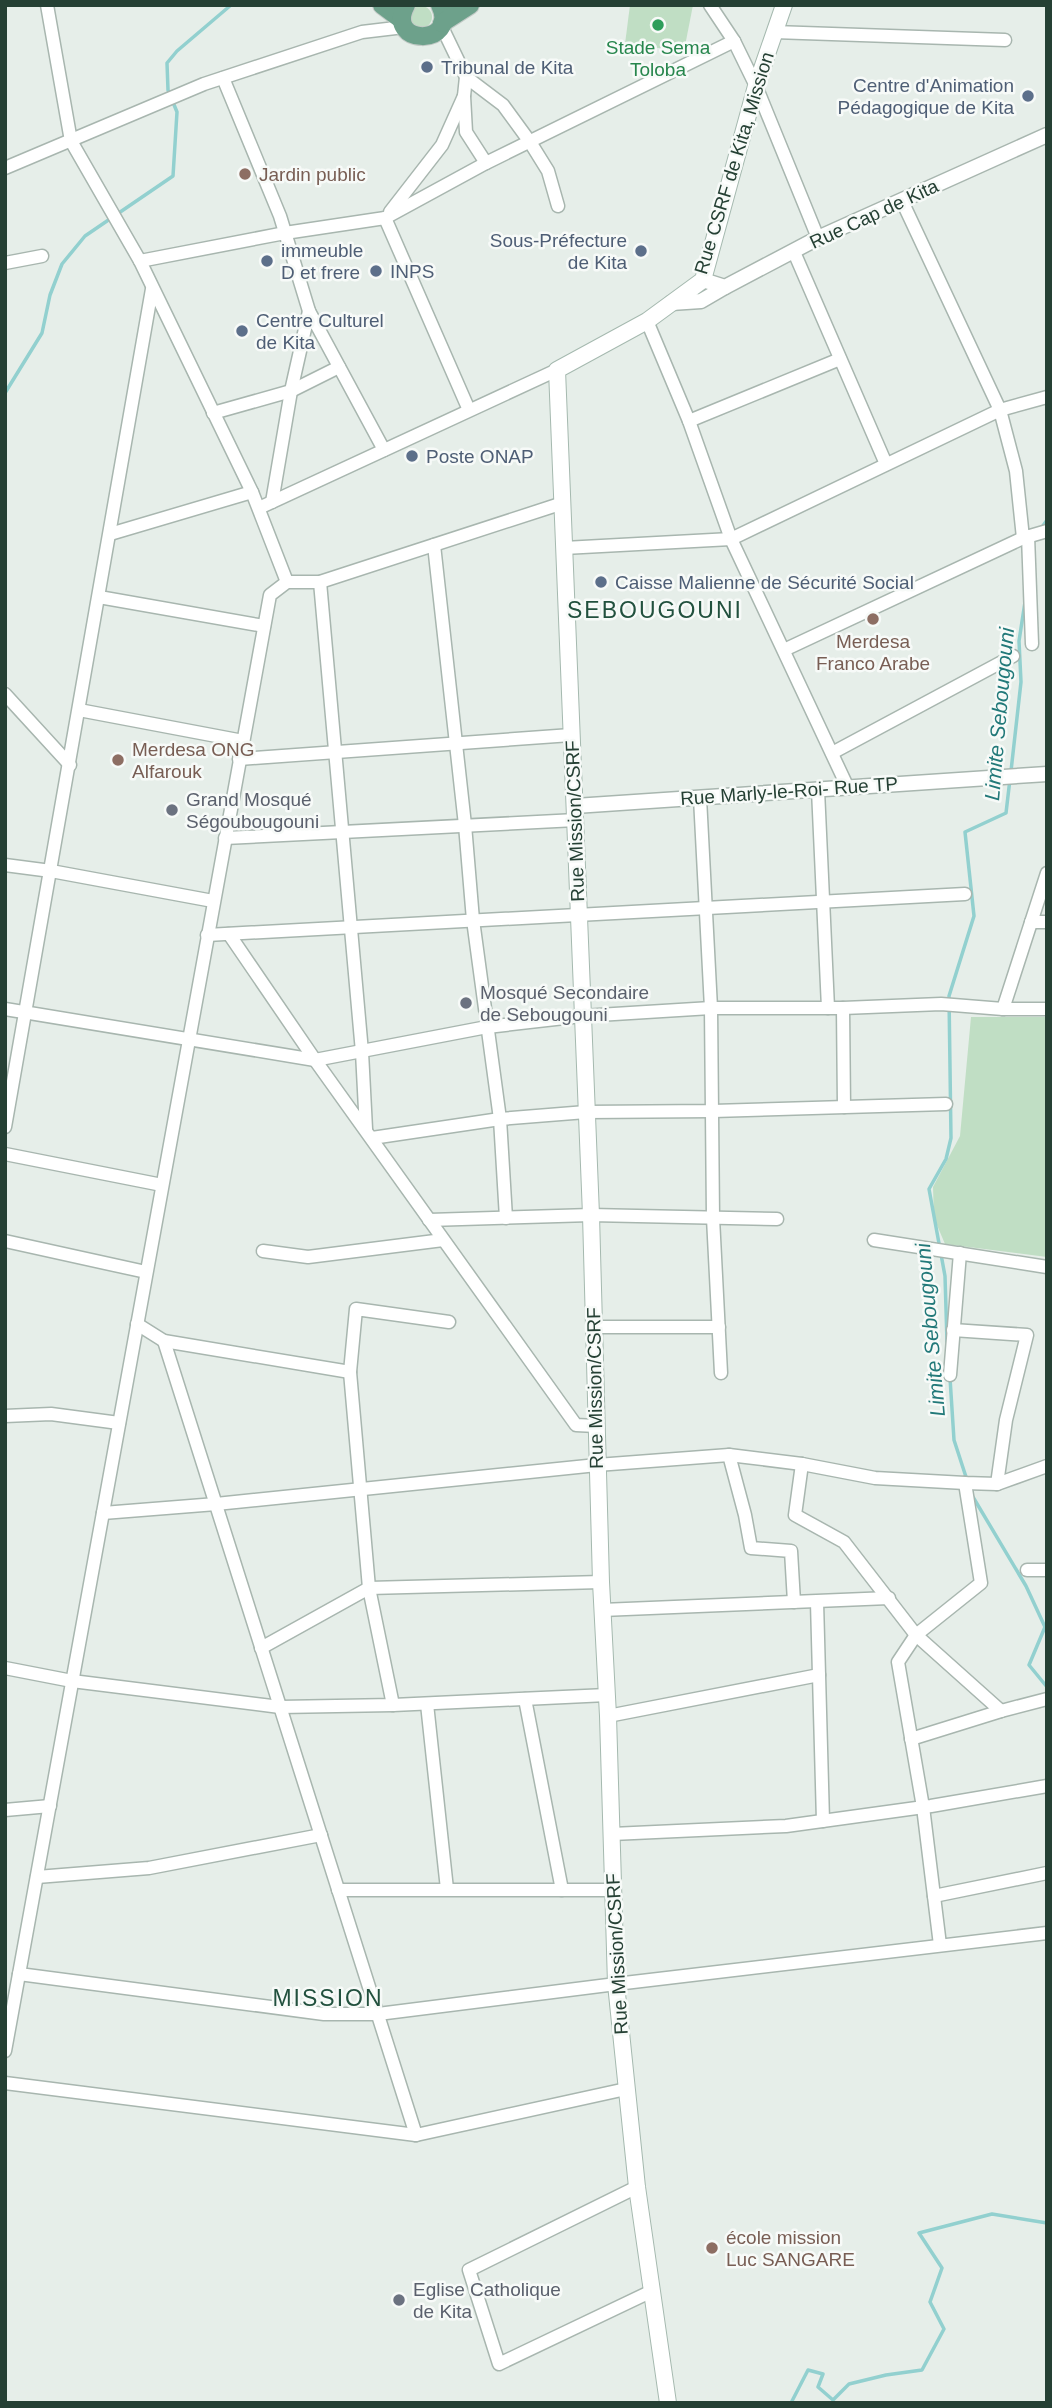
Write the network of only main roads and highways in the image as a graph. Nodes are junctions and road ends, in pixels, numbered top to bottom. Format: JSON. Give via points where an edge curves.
{"nodes":[{"id":1,"x":382,"y":5,"type":"edge"},
{"id":2,"x":469,"y":5,"type":"edge"},
{"id":3,"x":784,"y":5,"type":"edge"},
{"id":4,"x":404,"y":17,"type":"edge"},
{"id":5,"x":441,"y":18,"type":"edge"},
{"id":6,"x":558,"y":370,"type":"joint"},
{"id":7,"x":668,"y":2403,"type":"edge"}],
"edges":[{"from":1,"to":4,"type":"main road"},
{"from":2,"to":5,"type":"main road"},
{"from":3,"to":6,"type":"main road","name":"Rue CSRF de Kita, Mission","via":[[756,86],[703,280],[648,321]]},
{"from":4,"to":5,"type":"main road","via":[[414,35],[426,37],[438,31]]},
{"from":6,"to":7,"type":"main road","name":"Rue Mission/CSRF","via":[[616,1984],[637,2187]]}]}
